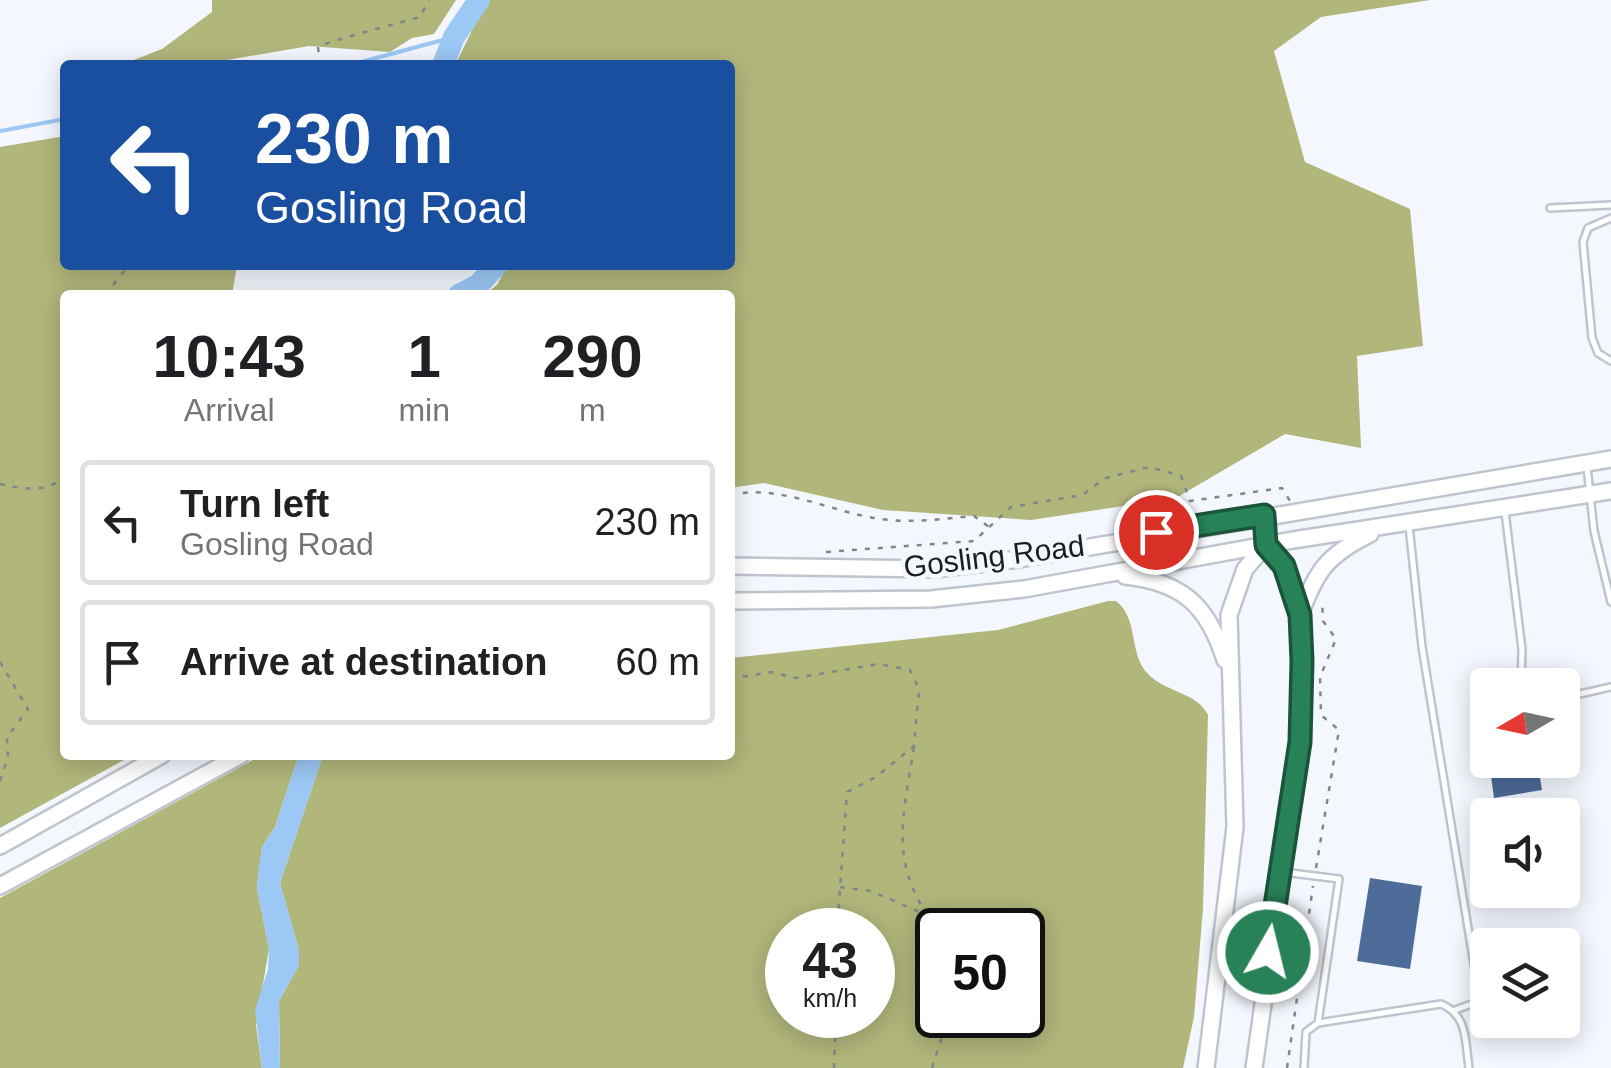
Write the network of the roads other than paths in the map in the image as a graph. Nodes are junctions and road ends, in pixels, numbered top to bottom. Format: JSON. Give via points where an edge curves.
{"nodes":[{"id":1,"x":1611,"y":205,"type":"edge"},
{"id":2,"x":1550,"y":208,"type":"dead end"},
{"id":3,"x":1611,"y":218,"type":"edge"},
{"id":4,"x":1611,"y":360,"type":"edge"},
{"id":5,"x":1611,"y":459,"type":"edge"},
{"id":6,"x":1586,"y":463,"type":"junction"},
{"id":7,"x":1611,"y":491,"type":"edge"},
{"id":8,"x":1590,"y":494,"type":"junction"},
{"id":9,"x":1504,"y":508,"type":"junction"},
{"id":10,"x":1264,"y":515,"type":"junction"},
{"id":11,"x":1408,"y":522,"type":"junction"},
{"id":12,"x":1382,"y":528,"type":"junction"},
{"id":13,"x":1266,"y":545,"type":"junction"},
{"id":14,"x":735,"y":566,"type":"edge"},
{"id":15,"x":1106,"y":574,"type":"junction"},
{"id":16,"x":735,"y":601,"type":"edge"},
{"id":17,"x":1611,"y":602,"type":"edge"},
{"id":18,"x":1300,"y":615,"type":"junction"},
{"id":19,"x":1521,"y":668,"type":"edge"},
{"id":20,"x":1230,"y":674,"type":"junction"},
{"id":21,"x":1611,"y":687,"type":"edge"},
{"id":22,"x":1580,"y":694,"type":"edge"},
{"id":23,"x":153,"y":760,"type":"edge"},
{"id":24,"x":232,"y":760,"type":"edge"},
{"id":25,"x":0,"y":846,"type":"edge"},
{"id":26,"x":1280,"y":872,"type":"junction"},
{"id":27,"x":0,"y":886,"type":"edge"},
{"id":28,"x":1455,"y":1010,"type":"junction"},
{"id":29,"x":1318,"y":1023,"type":"junction"},
{"id":30,"x":1206,"y":1068,"type":"edge"},
{"id":31,"x":1254,"y":1068,"type":"edge"},
{"id":32,"x":1304,"y":1068,"type":"edge"},
{"id":33,"x":1469,"y":1068,"type":"edge"}],
"edges":[{"from":1,"to":2,"type":"lane"},
{"from":3,"to":4,"type":"lane","via":[[1588,228],[1583,242],[1592,338],[1598,353]]},
{"from":5,"to":6,"type":"main road","name":"Gosling Road"},
{"from":6,"to":8,"type":"lane"},
{"from":6,"to":10,"type":"main road","name":"Gosling Road"},
{"from":7,"to":8,"type":"main road","name":"Gosling Road"},
{"from":8,"to":9,"type":"main road","name":"Gosling Road"},
{"from":8,"to":17,"type":"lane"},
{"from":9,"to":11,"type":"main road","name":"Gosling Road"},
{"from":9,"to":19,"type":"lane"},
{"from":10,"to":13,"type":"main road"},
{"from":10,"to":14,"type":"main road","name":"Gosling Road","via":[[935,569]]},
{"from":11,"to":12,"type":"main road","name":"Gosling Road"},
{"from":11,"to":28,"type":"lane","via":[[1480,1001]]},
{"from":12,"to":13,"type":"main road","name":"Gosling Road"},
{"from":12,"to":18,"type":"main road","via":[[1344,547],[1314,575]]},
{"from":13,"to":15,"type":"main road","name":"Gosling Road"},
{"from":13,"to":18,"type":"main road","via":[[1284,566]]},
{"from":13,"to":20,"type":"main road","via":[[1246,569],[1229,615]]},
{"from":15,"to":16,"type":"main road","name":"Gosling Road","via":[[931,599]]},
{"from":15,"to":20,"type":"main road","via":[[1182,591],[1214,627]]},
{"from":18,"to":26,"type":"main road","via":[[1300,742]]},
{"from":20,"to":30,"type":"main road","via":[[1235,827]]},
{"from":21,"to":22,"type":"lane"},
{"from":23,"to":25,"type":"main road"},
{"from":24,"to":27,"type":"main road"},
{"from":26,"to":29,"type":"lane","via":[[1339,879]]},
{"from":26,"to":31,"type":"main road"},
{"from":28,"to":29,"type":"lane","via":[[1440,1004]]},
{"from":28,"to":33,"type":"lane"},
{"from":29,"to":32,"type":"lane","via":[[1306,1032]]}]}
